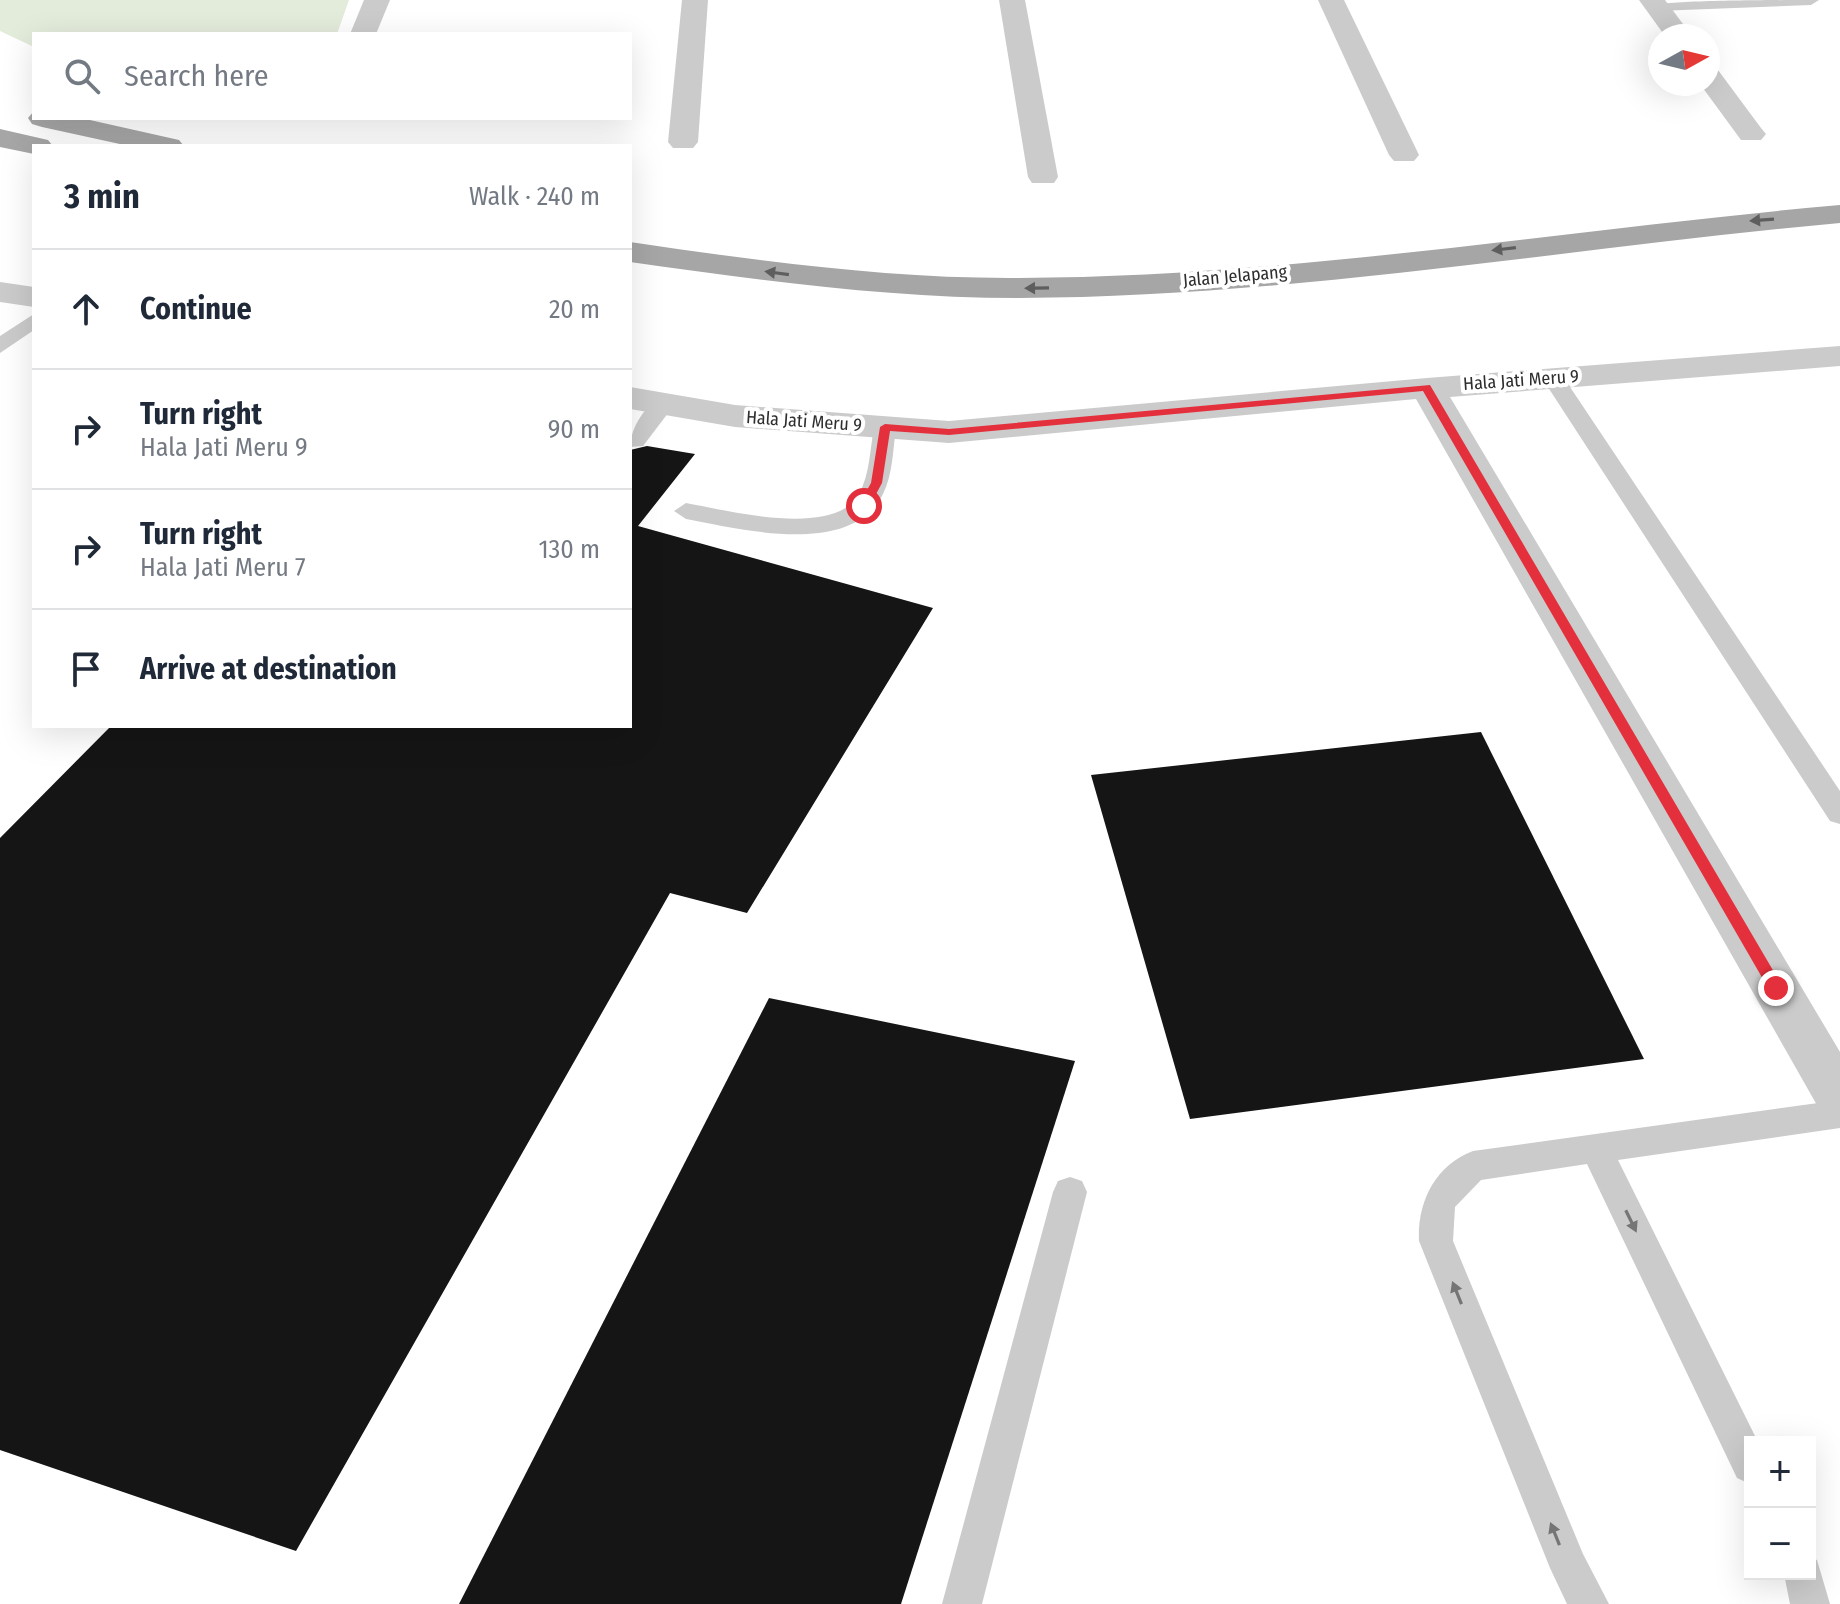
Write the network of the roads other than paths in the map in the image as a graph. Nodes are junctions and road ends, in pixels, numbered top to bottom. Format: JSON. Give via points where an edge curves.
{"nodes":[{"id":1,"x":377,"y":0,"type":"edge"},
{"id":2,"x":695,"y":0,"type":"edge"},
{"id":3,"x":1012,"y":0,"type":"edge"},
{"id":4,"x":1331,"y":0,"type":"edge"},
{"id":5,"x":1811,"y":0,"type":"edge"},
{"id":6,"x":1654,"y":3,"type":"edge"},
{"id":7,"x":1670,"y":24,"type":"edge"},
{"id":8,"x":364,"y":32,"type":"edge"},
{"id":9,"x":1720,"y":92,"type":"edge"},
{"id":10,"x":52,"y":120,"type":"edge"},
{"id":11,"x":1751,"y":134,"type":"dead end"},
{"id":12,"x":0,"y":138,"type":"edge"},
{"id":13,"x":683,"y":142,"type":"dead end"},
{"id":14,"x":160,"y":144,"type":"edge"},
{"id":15,"x":32,"y":145,"type":"edge"},
{"id":16,"x":1404,"y":155,"type":"dead end"},
{"id":17,"x":1043,"y":177,"type":"dead end"},
{"id":18,"x":1840,"y":189,"type":"edge"},
{"id":19,"x":1840,"y":214,"type":"edge"},
{"id":20,"x":632,"y":226,"type":"edge"},
{"id":21,"x":1436,"y":228,"type":"dead end"},
{"id":22,"x":632,"y":252,"type":"edge"},
{"id":23,"x":1073,"y":257,"type":"dead end"},
{"id":24,"x":0,"y":292,"type":"edge"},
{"id":25,"x":32,"y":297,"type":"edge"},
{"id":26,"x":32,"y":322,"type":"edge"},
{"id":27,"x":0,"y":347,"type":"edge"},
{"id":28,"x":1840,"y":356,"type":"edge"},
{"id":29,"x":1553,"y":378,"type":"junction"},
{"id":30,"x":1427,"y":388,"type":"junction"},
{"id":31,"x":632,"y":398,"type":"edge"},
{"id":32,"x":664,"y":404,"type":"junction"},
{"id":33,"x":885,"y":427,"type":"junction"},
{"id":34,"x":635,"y":441,"type":"dead end"},
{"id":35,"x":686,"y":511,"type":"dead end"},
{"id":36,"x":1840,"y":813,"type":"edge"},
{"id":37,"x":1840,"y":1098,"type":"edge"},
{"id":38,"x":1840,"y":1114,"type":"edge"},
{"id":39,"x":1597,"y":1151,"type":"junction"},
{"id":40,"x":1070,"y":1192,"type":"dead end"},
{"id":41,"x":1744,"y":1453,"type":"edge"},
{"id":42,"x":1804,"y":1580,"type":"edge"},
{"id":43,"x":962,"y":1604,"type":"edge"},
{"id":44,"x":1589,"y":1604,"type":"edge"},
{"id":45,"x":1810,"y":1604,"type":"edge"}],
"edges":[{"from":1,"to":8,"type":"street"},
{"from":2,"to":13,"type":"street"},
{"from":3,"to":17,"type":"street"},
{"from":4,"to":16,"type":"street"},
{"from":5,"to":6,"type":"lane"},
{"from":6,"to":7,"type":"street"},
{"from":9,"to":11,"type":"street"},
{"from":10,"to":14,"type":"main road"},
{"from":12,"to":15,"type":"main road"},
{"from":18,"to":21,"type":"main road"},
{"from":19,"to":22,"type":"main road","name":"Jalan Jelapang","one_way":true,"via":[[1115,286],[1017,288],[841,280]]},
{"from":20,"to":23,"type":"main road","via":[[823,251],[986,260]]},
{"from":24,"to":25,"type":"street"},
{"from":26,"to":27,"type":"lane"},
{"from":28,"to":29,"type":"street","name":"Hala Jati Meru 9"},
{"from":29,"to":30,"type":"street","name":"Hala Jati Meru 9"},
{"from":29,"to":36,"type":"lane"},
{"from":30,"to":33,"type":"street","name":"Hala Jati Meru 9","via":[[949,432]]},
{"from":30,"to":37,"type":"street"},
{"from":31,"to":32,"type":"street","name":"Hala Jati Meru 9"},
{"from":32,"to":33,"type":"street","name":"Hala Jati Meru 9","via":[[735,416]]},
{"from":32,"to":34,"type":"lane"},
{"from":33,"to":35,"type":"lane","via":[[877,483],[864,506],[841,519],[820,525],[773,525]]},
{"from":38,"to":39,"type":"lane"},
{"from":39,"to":41,"type":"lane","one_way":true},
{"from":44,"to":39,"type":"lane","one_way":true,"via":[[1569,1568],[1436,1241],[1433,1215],[1451,1185],[1473,1166]]},
{"from":40,"to":43,"type":"lane"},
{"from":42,"to":45,"type":"lane"}]}
